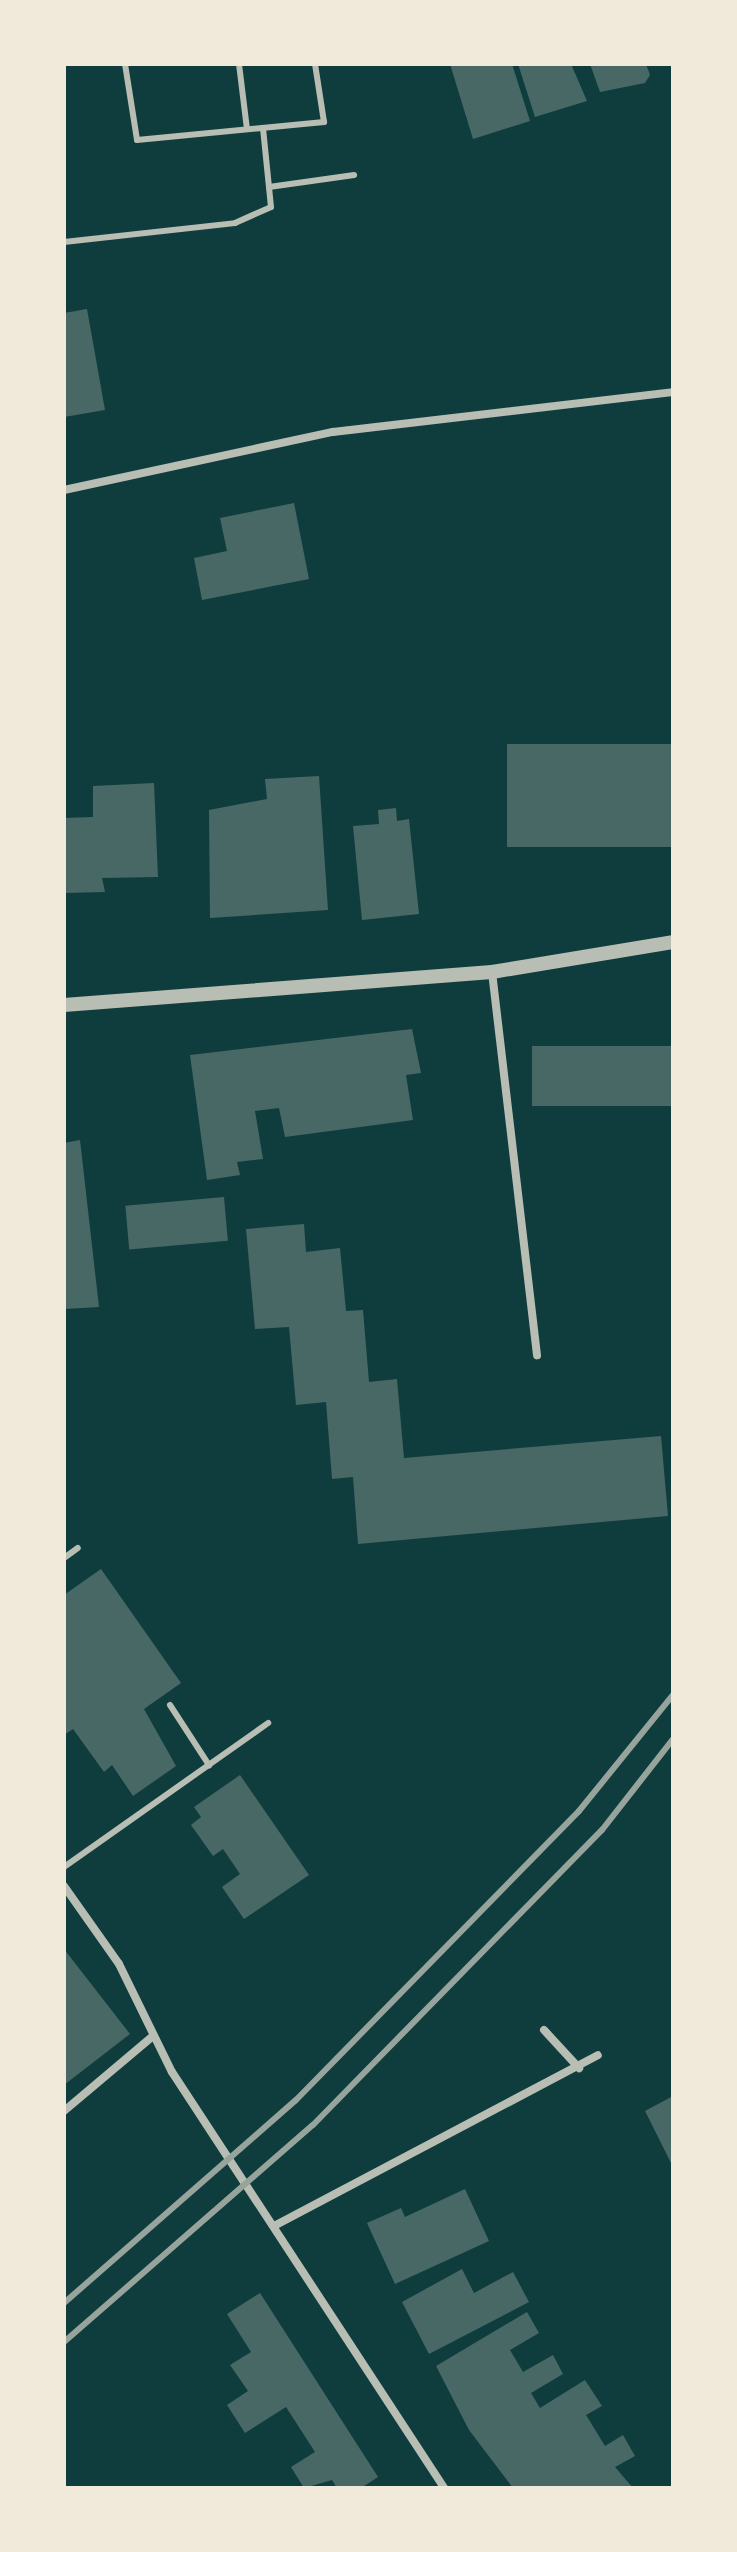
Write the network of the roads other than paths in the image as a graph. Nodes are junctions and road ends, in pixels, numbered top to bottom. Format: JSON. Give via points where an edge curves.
{"nodes":[{"id":1,"x":125,"y":64,"type":"edge"},
{"id":2,"x":239,"y":64,"type":"edge"},
{"id":3,"x":315,"y":64,"type":"edge"},
{"id":4,"x":263,"y":128,"type":"junction"},
{"id":5,"x":247,"y":129,"type":"junction"},
{"id":6,"x":354,"y":175,"type":"dead end"},
{"id":7,"x":269,"y":187,"type":"junction"},
{"id":8,"x":64,"y":242,"type":"edge"},
{"id":9,"x":673,"y":392,"type":"edge"},
{"id":10,"x":64,"y":490,"type":"edge"},
{"id":11,"x":673,"y":942,"type":"edge"},
{"id":12,"x":492,"y":972,"type":"junction"},
{"id":13,"x":64,"y":1005,"type":"edge"},
{"id":14,"x":537,"y":1355,"type":"dead end"},
{"id":15,"x":78,"y":1548,"type":"dead end"},
{"id":16,"x":64,"y":1558,"type":"edge"},
{"id":17,"x":170,"y":1705,"type":"dead end"},
{"id":18,"x":268,"y":1723,"type":"dead end"},
{"id":19,"x":209,"y":1765,"type":"junction"},
{"id":20,"x":64,"y":1867,"type":"edge"},
{"id":21,"x":64,"y":1886,"type":"edge"},
{"id":22,"x":544,"y":2030,"type":"dead end"},
{"id":23,"x":152,"y":2037,"type":"junction"},
{"id":24,"x":598,"y":2055,"type":"dead end"},
{"id":25,"x":579,"y":2068,"type":"junction"},
{"id":26,"x":64,"y":2111,"type":"edge"},
{"id":27,"x":274,"y":2226,"type":"junction"},
{"id":28,"x":441,"y":2487,"type":"edge"}],
"edges":[{"from":1,"to":5,"type":"lane","via":[[137,140]]},
{"from":2,"to":5,"type":"lane"},
{"from":3,"to":4,"type":"lane","via":[[324,122]]},
{"from":4,"to":5,"type":"lane"},
{"from":4,"to":7,"type":"lane"},
{"from":6,"to":7,"type":"lane"},
{"from":7,"to":8,"type":"lane","via":[[271,207],[235,223]]},
{"from":9,"to":10,"type":"street","via":[[333,432]]},
{"from":11,"to":12,"type":"street"},
{"from":12,"to":13,"type":"street"},
{"from":12,"to":14,"type":"street"},
{"from":15,"to":16,"type":"lane"},
{"from":17,"to":19,"type":"lane"},
{"from":18,"to":19,"type":"lane"},
{"from":19,"to":20,"type":"lane"},
{"from":21,"to":23,"type":"street","via":[[119,1964]]},
{"from":22,"to":25,"type":"street"},
{"from":23,"to":26,"type":"street"},
{"from":23,"to":27,"type":"street"},
{"from":24,"to":25,"type":"street"},
{"from":25,"to":27,"type":"street"},
{"from":27,"to":28,"type":"street"}]}
